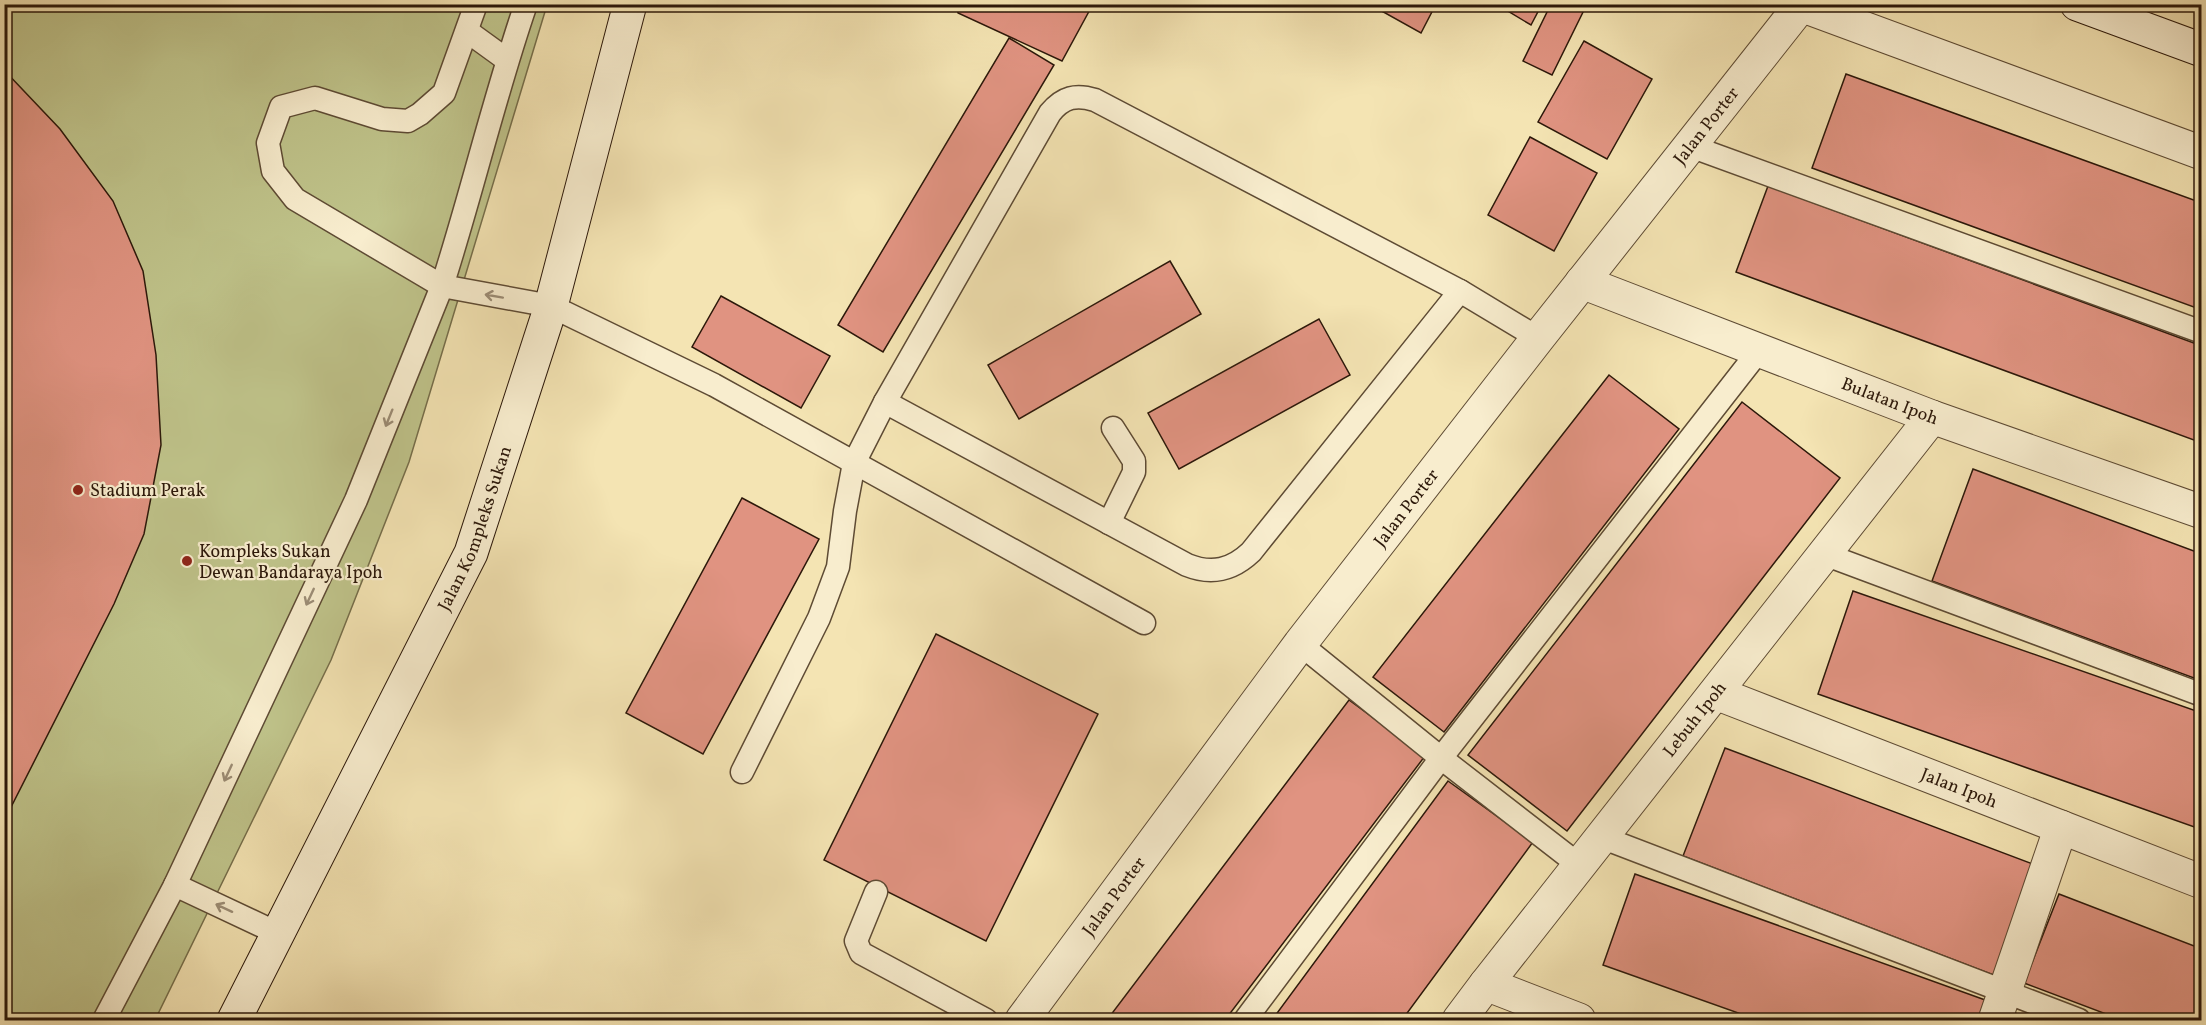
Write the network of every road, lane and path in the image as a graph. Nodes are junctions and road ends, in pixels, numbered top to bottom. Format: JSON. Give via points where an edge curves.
{"nodes":[{"id":1,"x":476,"y":4,"type":"edge"},
{"id":2,"x":526,"y":4,"type":"edge"},
{"id":3,"x":630,"y":4,"type":"edge"},
{"id":4,"x":2077,"y":4,"type":"edge"},
{"id":5,"x":1802,"y":5,"type":"edge"},
{"id":6,"x":467,"y":31,"type":"junction"},
{"id":7,"x":2202,"y":50,"type":"edge"},
{"id":8,"x":507,"y":60,"type":"junction"},
{"id":9,"x":1690,"y":146,"type":"junction"},
{"id":10,"x":2202,"y":153,"type":"edge"},
{"id":11,"x":1582,"y":282,"type":"junction"},
{"id":12,"x":442,"y":286,"type":"junction"},
{"id":13,"x":1460,"y":291,"type":"junction"},
{"id":14,"x":551,"y":306,"type":"junction"},
{"id":15,"x":2202,"y":332,"type":"edge"},
{"id":16,"x":1538,"y":338,"type":"junction"},
{"id":17,"x":1758,"y":352,"type":"junction"},
{"id":18,"x":885,"y":402,"type":"junction"},
{"id":19,"x":1932,"y":417,"type":"junction"},
{"id":20,"x":1113,"y":428,"type":"dead end"},
{"id":21,"x":854,"y":463,"type":"junction"},
{"id":22,"x":2202,"y":512,"type":"edge"},
{"id":23,"x":1109,"y":523,"type":"junction"},
{"id":24,"x":1824,"y":554,"type":"junction"},
{"id":25,"x":1144,"y":623,"type":"dead end"},
{"id":26,"x":1300,"y":644,"type":"junction"},
{"id":27,"x":1716,"y":693,"type":"junction"},
{"id":28,"x":2202,"y":695,"type":"edge"},
{"id":29,"x":1441,"y":758,"type":"junction"},
{"id":30,"x":742,"y":772,"type":"dead end"},
{"id":31,"x":2061,"y":827,"type":"junction"},
{"id":32,"x":1601,"y":837,"type":"junction"},
{"id":33,"x":1579,"y":866,"type":"junction"},
{"id":34,"x":2199,"y":874,"type":"edge"},
{"id":35,"x":176,"y":885,"type":"junction"},
{"id":36,"x":876,"y":892,"type":"dead end"},
{"id":37,"x":277,"y":933,"type":"junction"},
{"id":38,"x":1486,"y":984,"type":"junction"},
{"id":39,"x":2000,"y":1007,"type":"edge"},
{"id":40,"x":104,"y":1020,"type":"edge"},
{"id":41,"x":234,"y":1020,"type":"edge"},
{"id":42,"x":986,"y":1020,"type":"edge"},
{"id":43,"x":1022,"y":1020,"type":"edge"},
{"id":44,"x":1245,"y":1020,"type":"edge"},
{"id":45,"x":1459,"y":1020,"type":"edge"},
{"id":46,"x":1579,"y":1020,"type":"edge"},
{"id":47,"x":2079,"y":1020,"type":"edge"}],
"edges":[{"from":1,"to":6,"type":"lane"},
{"from":2,"to":8,"type":"lane"},
{"from":3,"to":14,"type":"street","name":"Jalan Kompleks Sukan"},
{"from":4,"to":7,"type":"street"},
{"from":5,"to":9,"type":"street","name":"Jalan Porter"},
{"from":5,"to":10,"type":"street"},
{"from":6,"to":8,"type":"lane"},
{"from":6,"to":12,"type":"lane","via":[[444,93],[408,121],[382,119],[315,98],[281,108],[268,143],[273,171],[295,199]]},
{"from":8,"to":12,"type":"lane"},
{"from":9,"to":11,"type":"street","name":"Jalan Porter"},
{"from":9,"to":15,"type":"lane"},
{"from":11,"to":16,"type":"street","name":"Jalan Porter"},
{"from":11,"to":17,"type":"street","name":"Bulatan Ipoh"},
{"from":14,"to":12,"type":"lane","one_way":true},
{"from":12,"to":35,"type":"lane","one_way":true,"via":[[356,500]]},
{"from":13,"to":16,"type":"lane"},
{"from":13,"to":18,"type":"lane","via":[[1095,100],[1070,97],[1050,113]]},
{"from":13,"to":23,"type":"lane","via":[[1241,562],[1228,568],[1200,570]]},
{"from":14,"to":21,"type":"lane","via":[[714,385]]},
{"from":14,"to":37,"type":"street","name":"Jalan Kompleks Sukan","via":[[471,553]]},
{"from":16,"to":26,"type":"street","name":"Jalan Porter"},
{"from":17,"to":19,"type":"street","name":"Bulatan Ipoh"},
{"from":17,"to":29,"type":"lane"},
{"from":18,"to":21,"type":"lane"},
{"from":18,"to":23,"type":"lane"},
{"from":19,"to":22,"type":"street","name":"Bulatan Ipoh"},
{"from":19,"to":24,"type":"street","name":"Lebuh Ipoh"},
{"from":20,"to":23,"type":"lane","via":[[1134,462],[1134,472]]},
{"from":21,"to":25,"type":"lane"},
{"from":21,"to":30,"type":"lane","via":[[838,567],[819,618]]},
{"from":24,"to":27,"type":"street","name":"Lebuh Ipoh"},
{"from":24,"to":28,"type":"lane"},
{"from":26,"to":29,"type":"lane"},
{"from":26,"to":43,"type":"street","name":"Jalan Porter"},
{"from":27,"to":31,"type":"street","name":"Jalan Ipoh"},
{"from":27,"to":32,"type":"street","name":"Lebuh Ipoh"},
{"from":29,"to":33,"type":"lane"},
{"from":29,"to":44,"type":"lane"},
{"from":31,"to":34,"type":"street","name":"Jalan Ipoh"},
{"from":31,"to":39,"type":"street"},
{"from":32,"to":33,"type":"street","name":"Lebuh Ipoh"},
{"from":32,"to":39,"type":"lane"},
{"from":33,"to":38,"type":"street","name":"Lebuh Ipoh"},
{"from":37,"to":35,"type":"lane","one_way":true},
{"from":35,"to":40,"type":"lane"},
{"from":36,"to":42,"type":"lane","via":[[856,941],[861,953]]},
{"from":37,"to":41,"type":"street","name":"Jalan Kompleks Sukan"},
{"from":38,"to":45,"type":"street","name":"Lebuh Ipoh"},
{"from":38,"to":46,"type":"street"},
{"from":39,"to":47,"type":"lane"}]}
